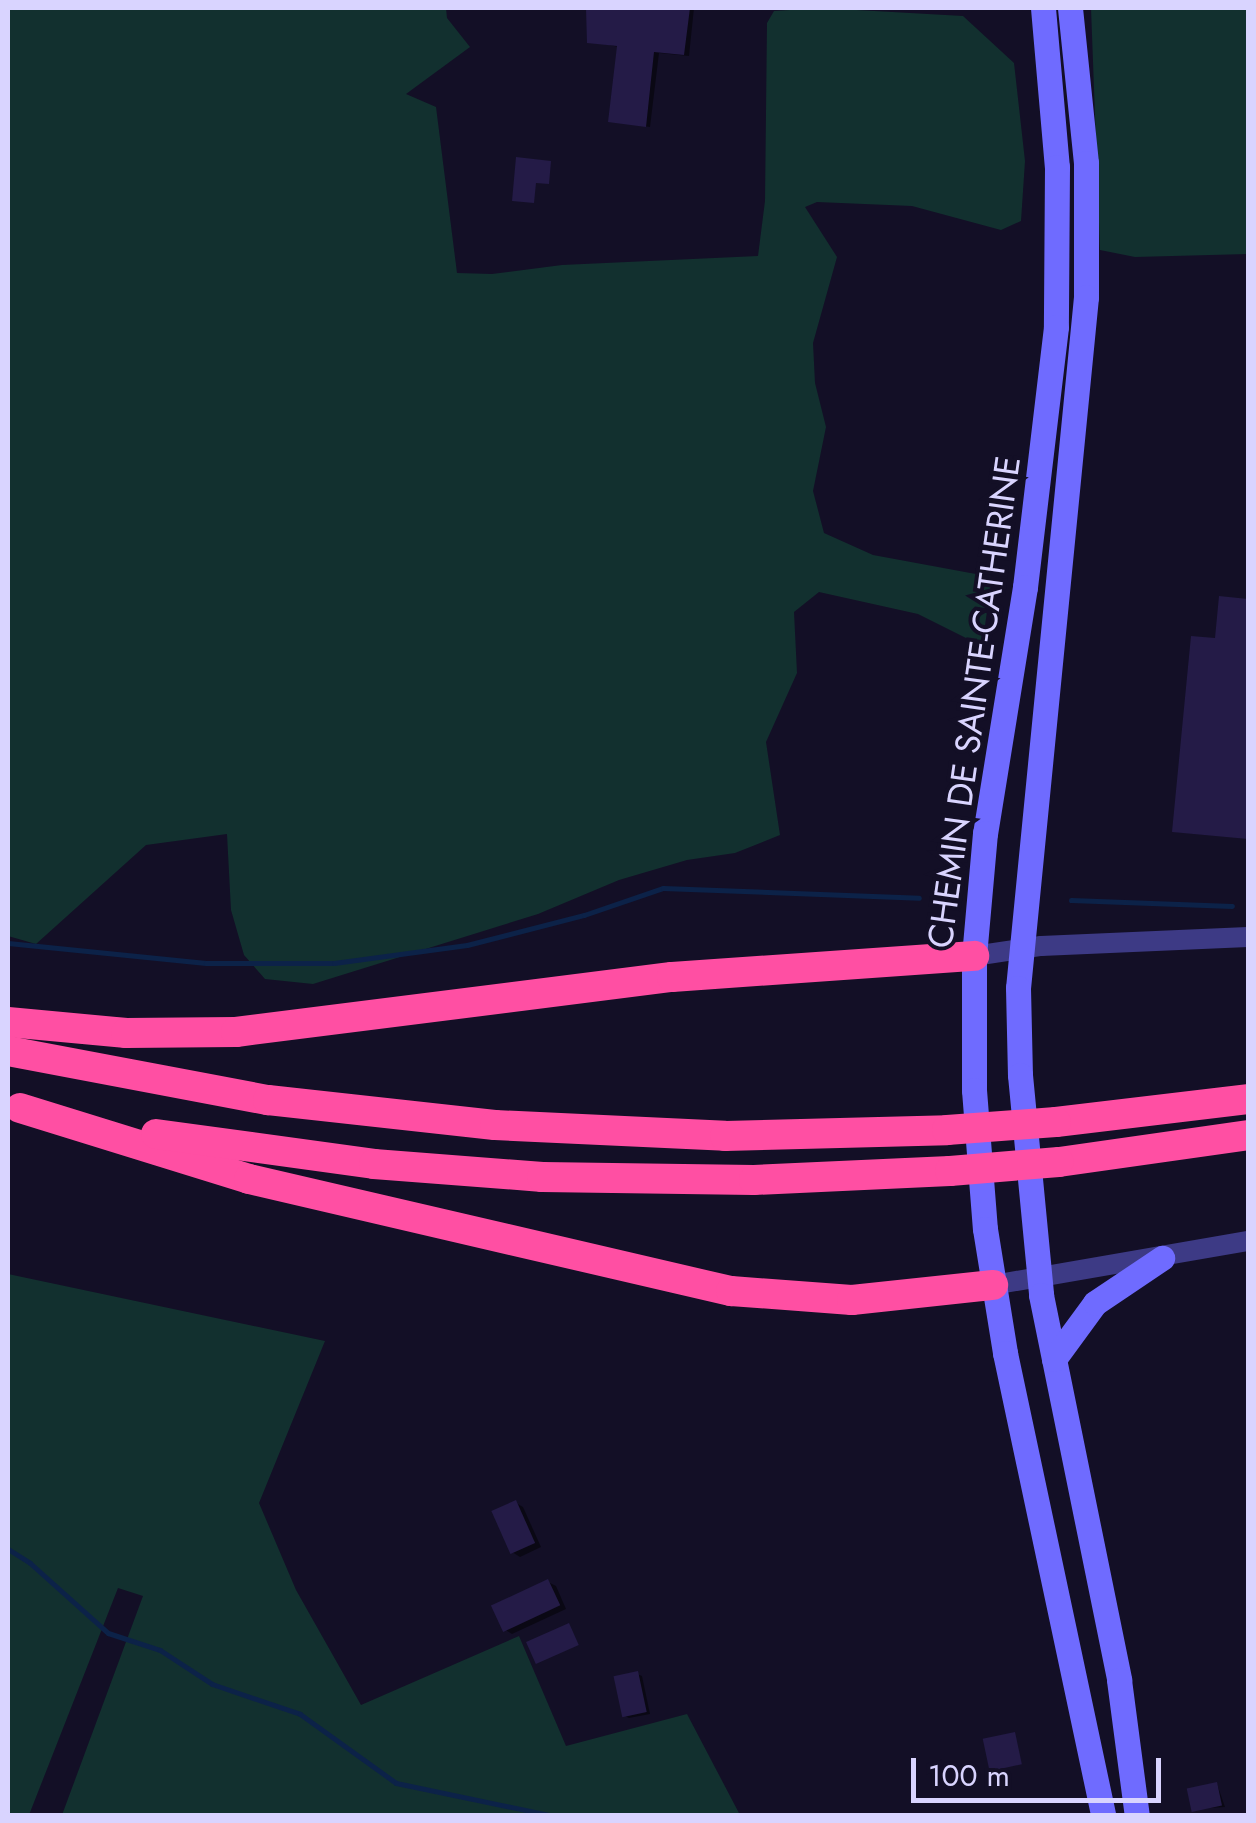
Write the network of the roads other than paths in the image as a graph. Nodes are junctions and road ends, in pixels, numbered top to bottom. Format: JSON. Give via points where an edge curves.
{"nodes":[{"id":1,"x":1043,"y":8,"type":"edge"},
{"id":2,"x":1070,"y":8,"type":"edge"},
{"id":3,"x":1248,"y":937,"type":"edge"},
{"id":4,"x":1023,"y":949,"type":"junction"},
{"id":5,"x":974,"y":956,"type":"junction"},
{"id":6,"x":8,"y":1022,"type":"edge"},
{"id":7,"x":8,"y":1051,"type":"edge"},
{"id":8,"x":1248,"y":1099,"type":"edge"},
{"id":9,"x":14,"y":1107,"type":"edge"},
{"id":10,"x":1248,"y":1135,"type":"edge"},
{"id":11,"x":1248,"y":1241,"type":"edge"},
{"id":12,"x":1162,"y":1258,"type":"junction"},
{"id":13,"x":1039,"y":1279,"type":"junction"},
{"id":14,"x":993,"y":1285,"type":"junction"},
{"id":15,"x":1054,"y":1358,"type":"junction"},
{"id":16,"x":1103,"y":1816,"type":"edge"},
{"id":17,"x":1137,"y":1816,"type":"edge"}],
"edges":[{"from":1,"to":5,"type":"main road","name":"CHEMIN DE SAINTE-CATHERINE","via":[[1056,150],[1054,342],[1026,586],[987,814]]},
{"from":2,"to":4,"type":"main road","name":"CHEMIN DE SAINTE-CATHERINE","via":[[1086,163],[1085,312]]},
{"from":3,"to":4,"type":"street"},
{"from":4,"to":5,"type":"street"},
{"from":4,"to":13,"type":"main road","name":"CHEMIN DE SAINTE-CATHERINE","via":[[1020,1088]]},
{"from":5,"to":6,"type":"highway","via":[[672,977],[236,1032],[99,1032]]},
{"from":5,"to":14,"type":"main road","name":"CHEMIN DE SAINTE-CATHERINE","via":[[976,1119]]},
{"from":7,"to":8,"type":"highway","bridge":true,"via":[[282,1102],[495,1126],[699,1135],[947,1130]]},
{"from":9,"to":10,"type":"highway","bridge":true,"via":[[254,1150],[482,1173],[730,1181],[950,1172]]},
{"from":9,"to":14,"type":"highway","via":[[249,1179],[731,1291],[852,1300]]},
{"from":11,"to":12,"type":"street"},
{"from":12,"to":13,"type":"street"},
{"from":12,"to":15,"type":"main road","via":[[1095,1302]]},
{"from":13,"to":14,"type":"street"},
{"from":13,"to":15,"type":"main road","name":"CHEMIN DE SAINTE-CATHERINE"},
{"from":14,"to":16,"type":"main road","name":"CHEMIN DE SAINTE-CATHERINE"},
{"from":15,"to":17,"type":"main road","name":"CHEMIN DE SAINTE-CATHERINE","via":[[1119,1680]]}]}
